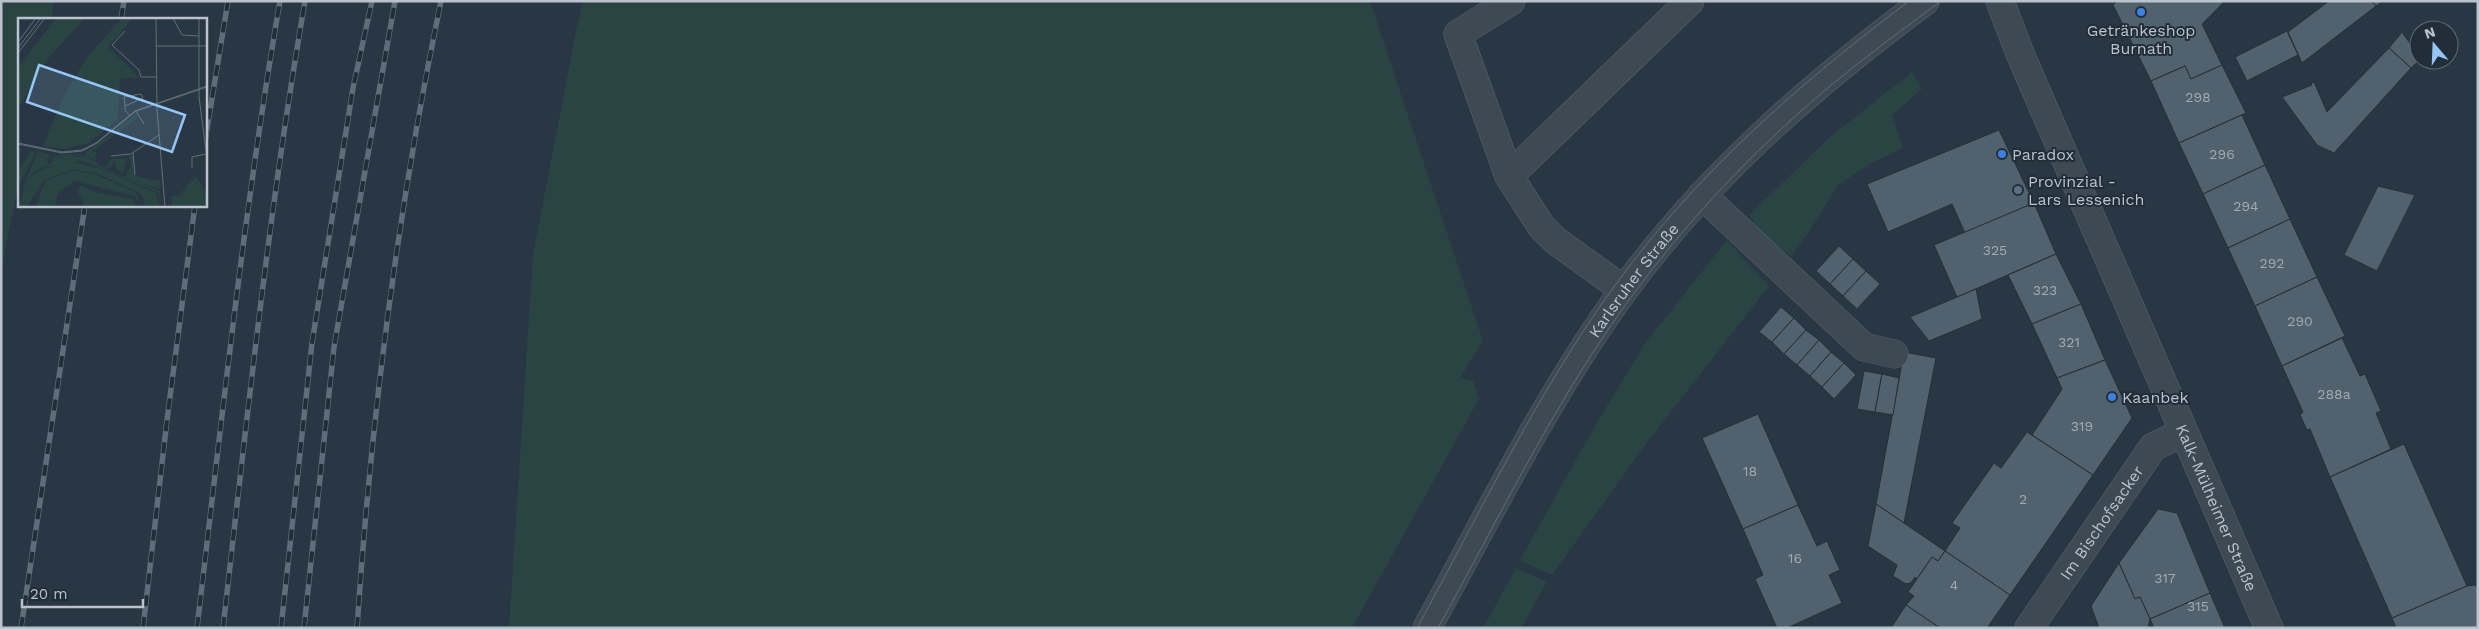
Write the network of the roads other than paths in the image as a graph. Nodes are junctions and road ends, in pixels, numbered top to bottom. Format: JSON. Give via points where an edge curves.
{"nodes":[{"id":1,"x":1510,"y":1,"type":"edge"},
{"id":2,"x":1690,"y":1,"type":"edge"},
{"id":3,"x":1925,"y":1,"type":"edge"},
{"id":4,"x":2000,"y":1,"type":"edge"},
{"id":5,"x":1509,"y":176,"type":"junction"},
{"id":6,"x":1702,"y":195,"type":"junction"},
{"id":7,"x":1624,"y":290,"type":"junction"},
{"id":8,"x":1894,"y":354,"type":"dead end"},
{"id":9,"x":2184,"y":432,"type":"junction"},
{"id":10,"x":1427,"y":628,"type":"edge"},
{"id":11,"x":2029,"y":628,"type":"edge"},
{"id":12,"x":2269,"y":628,"type":"edge"}],
"edges":[{"from":1,"to":5,"type":"street","via":[[1458,34]]},
{"from":2,"to":5,"type":"street"},
{"from":3,"to":6,"type":"street","name":"Karlsruher Straße","via":[[1819,83]]},
{"from":4,"to":9,"type":"street","name":"Kalk-Mülheimer Straße","via":[[2020,56]]},
{"from":5,"to":7,"type":"street","via":[[1541,226],[1556,241]]},
{"from":6,"to":7,"type":"street","name":"Karlsruher Straße"},
{"from":6,"to":8,"type":"street","via":[[1864,347]]},
{"from":7,"to":10,"type":"street","name":"Karlsruher Straße","via":[[1583,351],[1532,438]]},
{"from":9,"to":11,"type":"street","name":"Im Bischofsacker","via":[[2153,447]]},
{"from":9,"to":12,"type":"street","name":"Kalk-Mülheimer Straße"}]}
